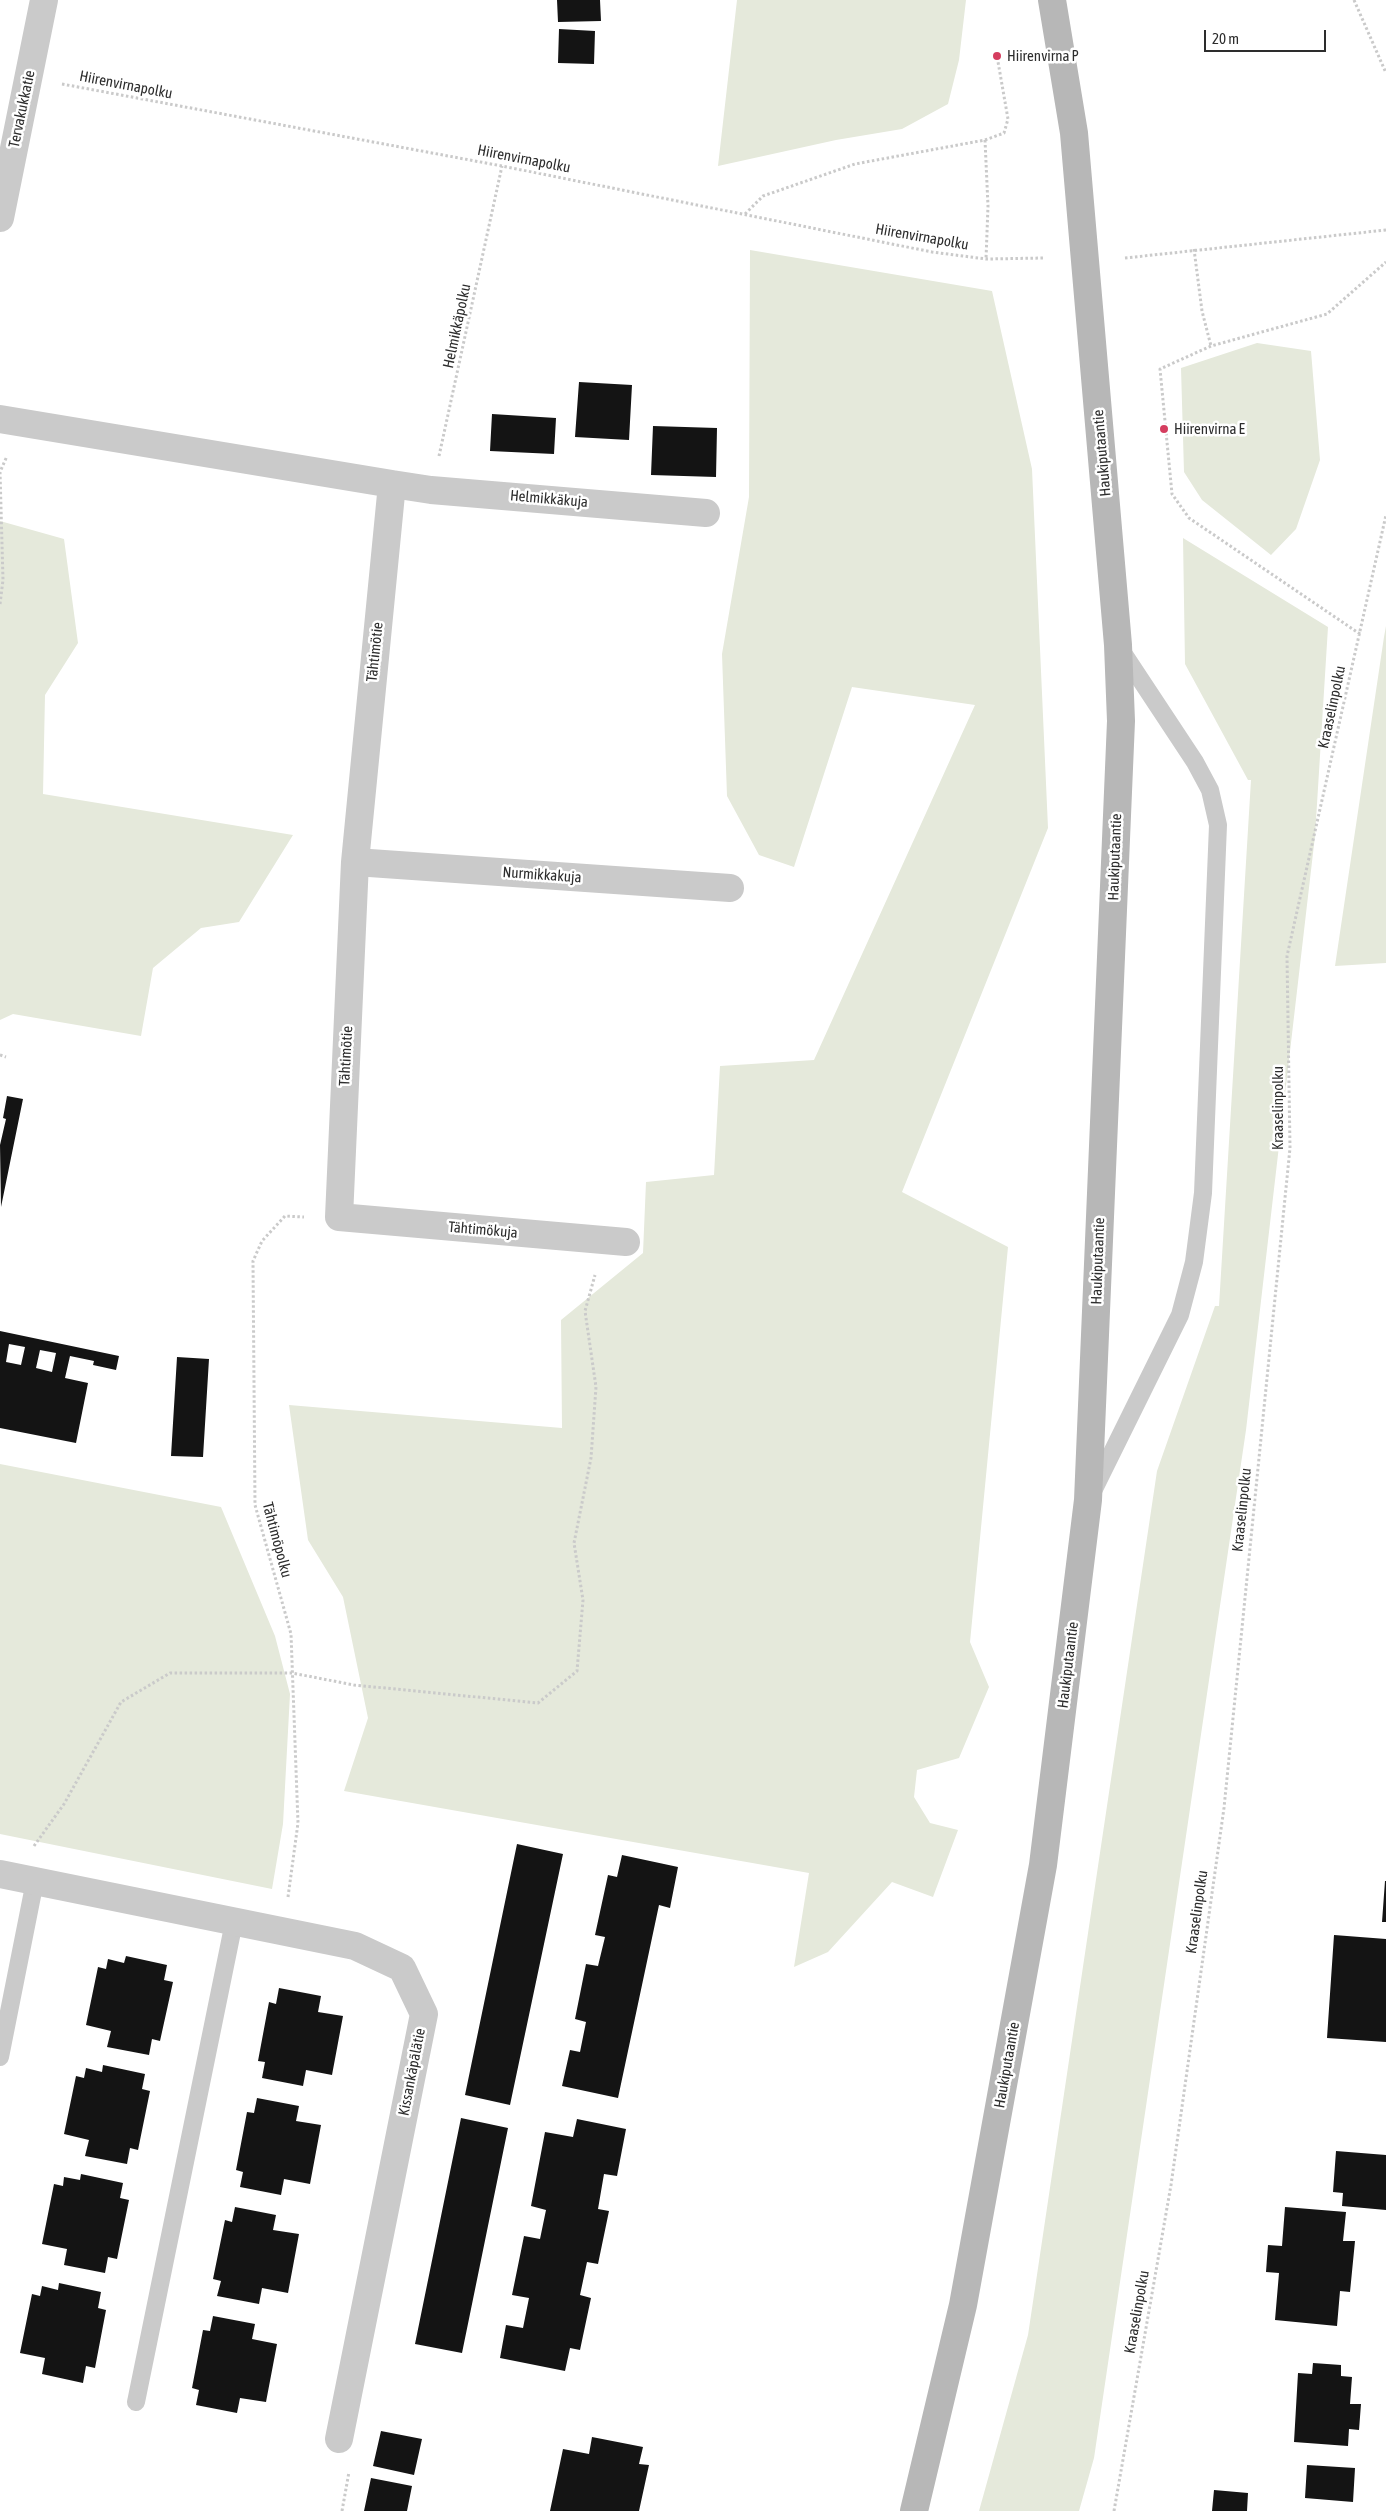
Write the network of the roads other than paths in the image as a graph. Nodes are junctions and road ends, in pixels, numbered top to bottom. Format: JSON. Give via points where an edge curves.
{"nodes":[{"id":1,"x":44,"y":0,"type":"edge"},
{"id":2,"x":1052,"y":0,"type":"edge"},
{"id":3,"x":0,"y":218,"type":"edge"},
{"id":4,"x":11,"y":421,"type":"edge"},
{"id":5,"x":392,"y":484,"type":"junction"},
{"id":6,"x":706,"y":513,"type":"dead end"},
{"id":7,"x":1118,"y":645,"type":"junction"},
{"id":8,"x":355,"y":862,"type":"junction"},
{"id":9,"x":730,"y":888,"type":"dead end"},
{"id":10,"x":339,"y":1218,"type":"joint"},
{"id":11,"x":626,"y":1242,"type":"road end"},
{"id":12,"x":1088,"y":1500,"type":"junction"},
{"id":13,"x":0,"y":1874,"type":"edge"},
{"id":14,"x":35,"y":1881,"type":"junction"},
{"id":15,"x":234,"y":1922,"type":"junction"},
{"id":16,"x":0,"y":2057,"type":"edge"},
{"id":17,"x":136,"y":2402,"type":"dead end"},
{"id":18,"x":339,"y":2439,"type":"dead end"},
{"id":19,"x":914,"y":2511,"type":"edge"}],
"edges":[{"from":1,"to":3,"type":"street","name":"Tervakukkatie"},
{"from":2,"to":7,"type":"main road","name":"Haukiputaantie","via":[[1074,133]]},
{"from":4,"to":5,"type":"street"},
{"from":5,"to":6,"type":"street","name":"Helmikkäkuja"},
{"from":5,"to":8,"type":"street","name":"Tähtimötie"},
{"from":7,"to":12,"type":"main road","name":"Haukiputaantie","via":[[1121,721]]},
{"from":7,"to":12,"type":"lane","via":[[1195,762],[1210,790],[1218,825],[1203,1193],[1194,1262],[1180,1315]]},
{"from":8,"to":9,"type":"street","name":"Nurmikkakuja"},
{"from":8,"to":10,"type":"street","name":"Tähtimötie"},
{"from":10,"to":11,"type":"street","name":"Tähtimökuja"},
{"from":12,"to":19,"type":"main road","name":"Haukiputaantie","via":[[1043,1865],[963,2305]]},
{"from":13,"to":14,"type":"street","name":"Kissankäpälätie"},
{"from":14,"to":15,"type":"street","name":"Kissankäpälätie"},
{"from":14,"to":16,"type":"lane"},
{"from":15,"to":17,"type":"lane"},
{"from":15,"to":18,"type":"street","name":"Kissankäpälätie","via":[[355,1946],[402,1968],[424,2014]]}]}
